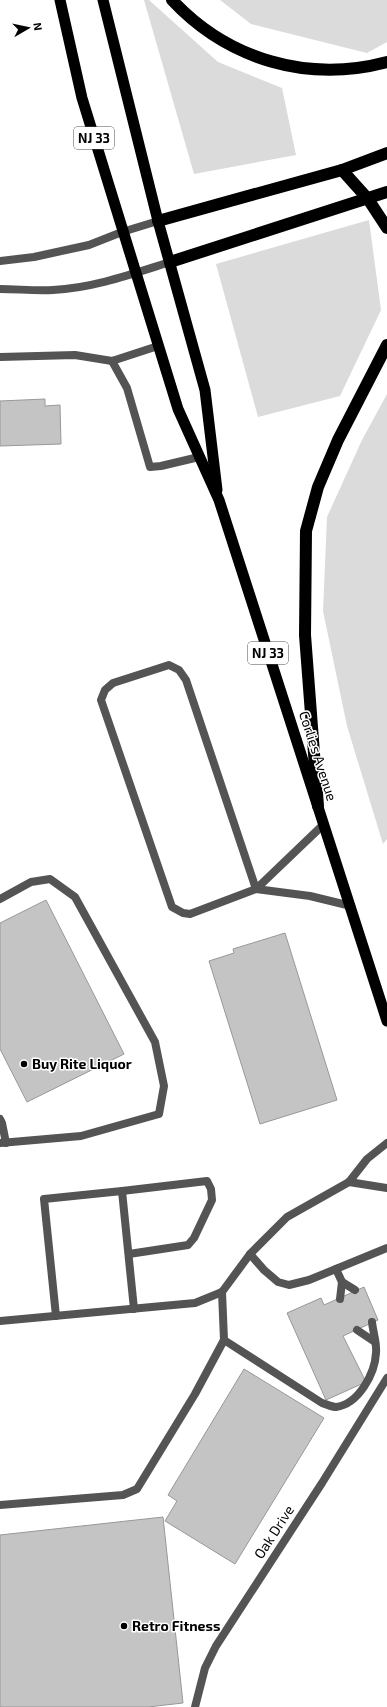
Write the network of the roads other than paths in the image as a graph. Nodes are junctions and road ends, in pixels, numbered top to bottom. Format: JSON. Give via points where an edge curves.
{"nodes":[{"id":1,"x":60,"y":0,"type":"edge"},
{"id":2,"x":103,"y":0,"type":"edge"},
{"id":3,"x":172,"y":0,"type":"edge"},
{"id":4,"x":387,"y":62,"type":"edge"},
{"id":5,"x":387,"y":153,"type":"edge"},
{"id":6,"x":342,"y":170,"type":"junction"},
{"id":7,"x":387,"y":192,"type":"edge"},
{"id":8,"x":368,"y":199,"type":"junction"},
{"id":9,"x":158,"y":221,"type":"junction"},
{"id":10,"x":387,"y":228,"type":"edge"},
{"id":11,"x":122,"y":232,"type":"junction"},
{"id":12,"x":0,"y":261,"type":"edge"},
{"id":13,"x":170,"y":262,"type":"junction"},
{"id":14,"x":135,"y":273,"type":"junction"},
{"id":15,"x":0,"y":289,"type":"edge"},
{"id":16,"x":158,"y":346,"type":"junction"},
{"id":17,"x":387,"y":346,"type":"edge"},
{"id":18,"x":0,"y":356,"type":"edge"},
{"id":19,"x":112,"y":361,"type":"junction"},
{"id":20,"x":199,"y":457,"type":"junction"},
{"id":21,"x":219,"y":500,"type":"junction"},
{"id":22,"x":318,"y":806,"type":"junction"},
{"id":23,"x":324,"y":824,"type":"junction"},
{"id":24,"x":256,"y":889,"type":"junction"},
{"id":25,"x":0,"y":899,"type":"edge"},
{"id":26,"x":351,"y":906,"type":"junction"},
{"id":27,"x":387,"y":1021,"type":"edge"},
{"id":28,"x":0,"y":1119,"type":"edge"},
{"id":29,"x":3,"y":1143,"type":"edge"},
{"id":30,"x":387,"y":1143,"type":"edge"},
{"id":31,"x":349,"y":1182,"type":"junction"},
{"id":32,"x":387,"y":1188,"type":"edge"},
{"id":33,"x":122,"y":1191,"type":"junction"},
{"id":34,"x":387,"y":1248,"type":"edge"},
{"id":35,"x":128,"y":1254,"type":"junction"},
{"id":36,"x":250,"y":1254,"type":"junction"},
{"id":37,"x":336,"y":1269,"type":"junction"},
{"id":38,"x":342,"y":1282,"type":"junction"},
{"id":39,"x":354,"y":1290,"type":"dead end"},
{"id":40,"x":222,"y":1292,"type":"junction"},
{"id":41,"x":340,"y":1299,"type":"dead end"},
{"id":42,"x":134,"y":1308,"type":"junction"},
{"id":43,"x":56,"y":1316,"type":"junction"},
{"id":44,"x":0,"y":1321,"type":"edge"},
{"id":45,"x":372,"y":1322,"type":"dead end"},
{"id":46,"x":357,"y":1330,"type":"dead end"},
{"id":47,"x":224,"y":1340,"type":"junction"},
{"id":48,"x":375,"y":1342,"type":"junction"},
{"id":49,"x":387,"y":1378,"type":"edge"},
{"id":50,"x":0,"y":1505,"type":"edge"},
{"id":51,"x":194,"y":1707,"type":"edge"}],
"edges":[{"from":1,"to":11,"type":"highway","number":"NJ 33","via":[[82,98]]},
{"from":2,"to":9,"type":"highway","number":"NJ 33"},
{"from":3,"to":4,"type":"highway","via":[[207,32],[237,49],[270,62],[308,69],[339,70]]},
{"from":5,"to":6,"type":"highway"},
{"from":6,"to":8,"type":"highway"},
{"from":6,"to":9,"type":"highway"},
{"from":7,"to":8,"type":"highway"},
{"from":8,"to":10,"type":"highway"},
{"from":8,"to":13,"type":"highway"},
{"from":9,"to":11,"type":"street"},
{"from":9,"to":13,"type":"highway","number":"NJ 33"},
{"from":11,"to":12,"type":"street","via":[[89,245],[34,257]]},
{"from":11,"to":14,"type":"highway","number":"NJ 33"},
{"from":13,"to":14,"type":"street"},
{"from":13,"to":21,"type":"highway","number":"NJ 33","via":[[205,390]]},
{"from":14,"to":15,"type":"street","via":[[82,287],[53,290]]},
{"from":14,"to":16,"type":"highway","number":"NJ 33"},
{"from":16,"to":19,"type":"street"},
{"from":16,"to":20,"type":"highway","number":"NJ 33","via":[[178,409]]},
{"from":17,"to":22,"type":"highway","via":[[335,447],[318,487],[306,531],[305,635]]},
{"from":18,"to":19,"type":"street","via":[[75,355]]},
{"from":19,"to":20,"type":"street","via":[[128,388],[150,467]]},
{"from":20,"to":21,"type":"highway","number":"NJ 33"},
{"from":21,"to":22,"type":"highway","name":"Corlies Avenue","number":"NJ 33"},
{"from":22,"to":23,"type":"highway","name":"Corlies Avenue","number":"NJ 33"},
{"from":23,"to":24,"type":"street"},
{"from":23,"to":26,"type":"highway","name":"Corlies Avenue","number":"NJ 33"},
{"from":24,"to":24,"type":"street","via":[[190,914],[172,907],[101,700],[105,690],[113,683],[169,665],[180,670],[186,680]]},
{"from":24,"to":26,"type":"street","via":[[310,896]]},
{"from":25,"to":29,"type":"street","via":[[31,882],[50,879],[75,897],[155,1042],[164,1086],[159,1114],[81,1136]]},
{"from":26,"to":27,"type":"highway","name":"Corlies Avenue","number":"NJ 33"},
{"from":28,"to":29,"type":"street"},
{"from":30,"to":31,"type":"street","via":[[367,1160]]},
{"from":31,"to":32,"type":"street"},
{"from":31,"to":36,"type":"street","via":[[287,1217]]},
{"from":33,"to":35,"type":"street"},
{"from":33,"to":35,"type":"street","via":[[207,1181],[211,1189],[212,1200],[188,1245]]},
{"from":33,"to":43,"type":"street","via":[[44,1199]]},
{"from":34,"to":37,"type":"street"},
{"from":35,"to":42,"type":"street"},
{"from":36,"to":37,"type":"street","via":[[278,1282],[289,1285]]},
{"from":36,"to":40,"type":"street"},
{"from":37,"to":38,"type":"street"},
{"from":38,"to":39,"type":"street"},
{"from":38,"to":41,"type":"street"},
{"from":40,"to":42,"type":"street","via":[[195,1303]]},
{"from":40,"to":47,"type":"street"},
{"from":42,"to":43,"type":"street"},
{"from":43,"to":44,"type":"street"},
{"from":45,"to":48,"type":"street"},
{"from":46,"to":48,"type":"street"},
{"from":47,"to":48,"type":"street","via":[[322,1403],[334,1407],[344,1405],[353,1399],[366,1384],[375,1360]]},
{"from":47,"to":50,"type":"street","via":[[195,1394],[137,1489],[124,1495]]},
{"from":49,"to":51,"type":"street","name":"Oak Drive","via":[[216,1646],[205,1668]]}]}
